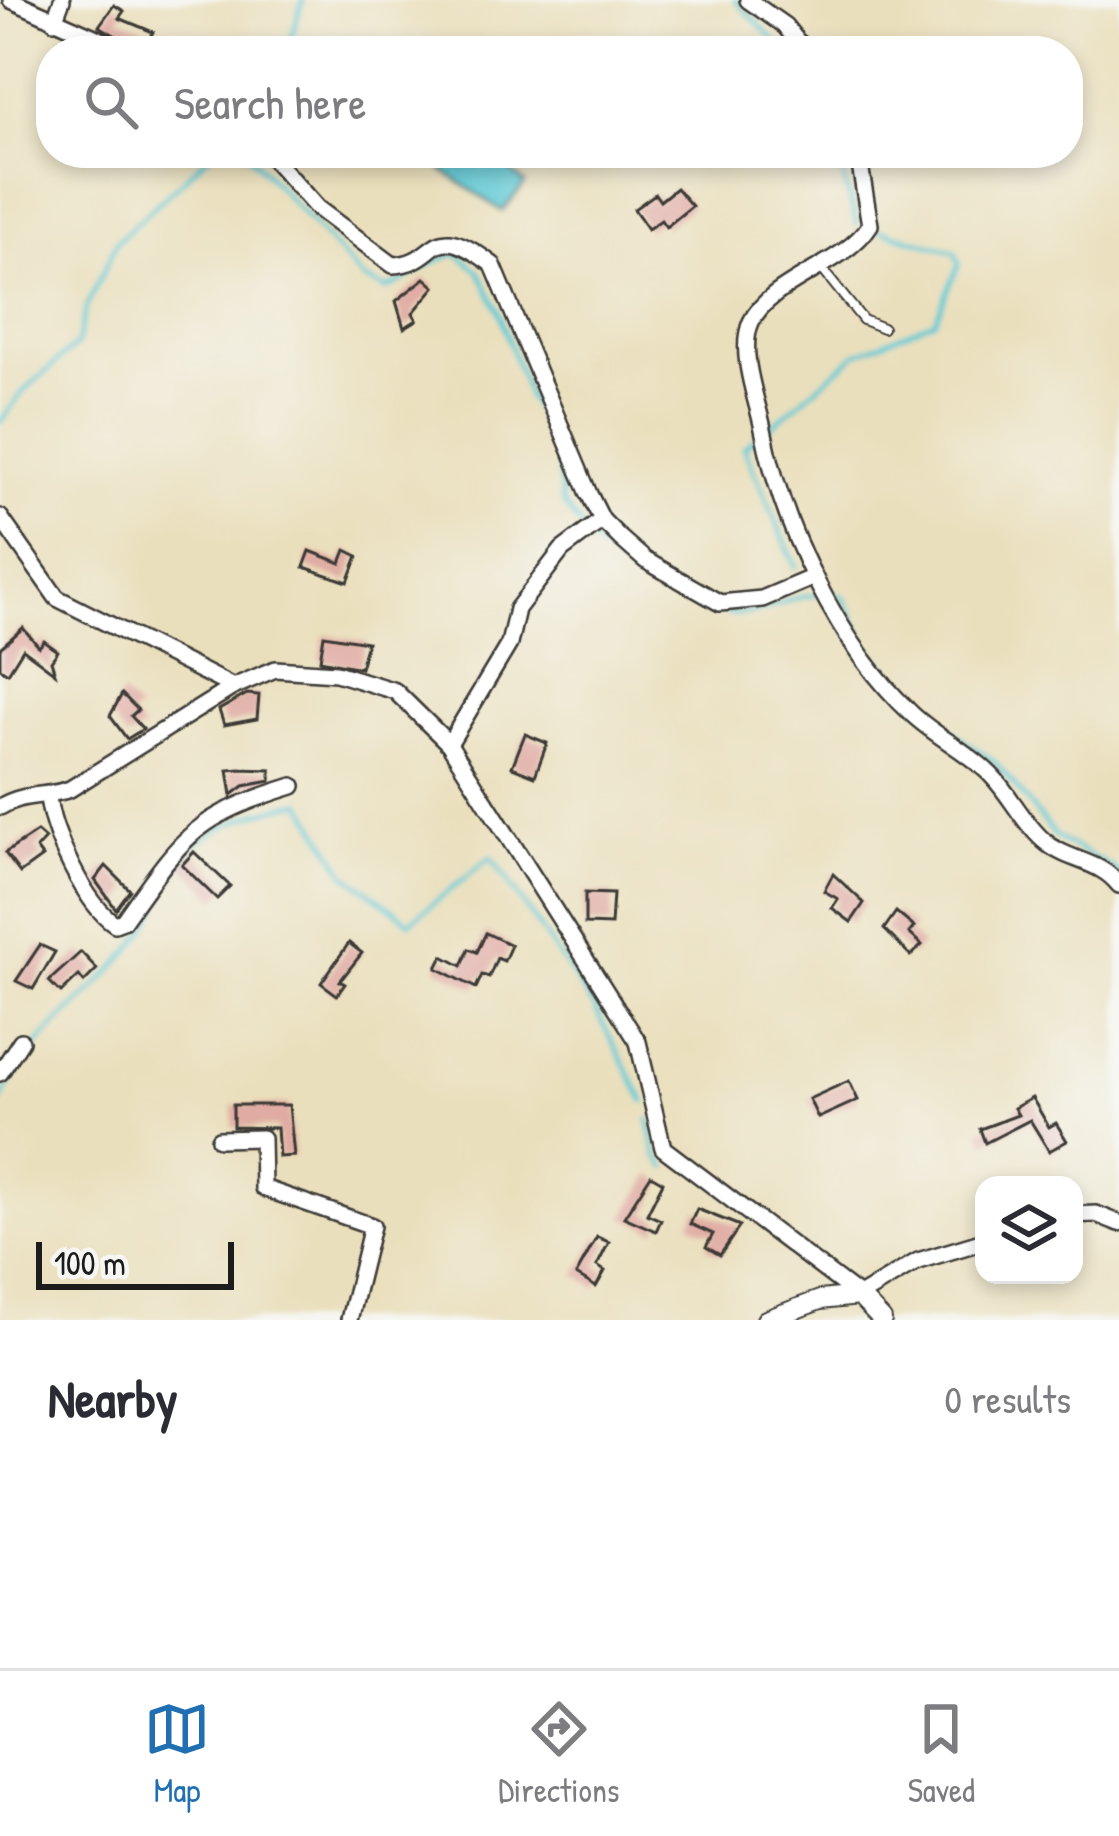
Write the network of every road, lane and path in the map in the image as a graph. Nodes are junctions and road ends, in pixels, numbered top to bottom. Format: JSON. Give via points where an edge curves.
{"nodes":[{"id":1,"x":10,"y":0,"type":"edge"},
{"id":2,"x":62,"y":0,"type":"edge"},
{"id":3,"x":748,"y":0,"type":"edge"},
{"id":4,"x":54,"y":21,"type":"junction"},
{"id":5,"x":90,"y":36,"type":"edge"},
{"id":6,"x":793,"y":36,"type":"edge"},
{"id":7,"x":281,"y":168,"type":"edge"},
{"id":8,"x":860,"y":168,"type":"edge"},
{"id":9,"x":821,"y":268,"type":"junction"},
{"id":10,"x":883,"y":328,"type":"dead end"},
{"id":11,"x":0,"y":517,"type":"edge"},
{"id":12,"x":596,"y":523,"type":"junction"},
{"id":13,"x":816,"y":583,"type":"junction"},
{"id":14,"x":233,"y":687,"type":"junction"},
{"id":15,"x":449,"y":744,"type":"junction"},
{"id":16,"x":293,"y":785,"type":"dead end"},
{"id":17,"x":48,"y":796,"type":"junction"},
{"id":18,"x":0,"y":807,"type":"edge"},
{"id":19,"x":1119,"y":885,"type":"edge"},
{"id":20,"x":21,"y":1041,"type":"dead end"},
{"id":21,"x":0,"y":1073,"type":"edge"},
{"id":22,"x":219,"y":1139,"type":"dead end"},
{"id":23,"x":1083,"y":1215,"type":"edge"},
{"id":24,"x":1119,"y":1223,"type":"edge"},
{"id":25,"x":975,"y":1244,"type":"edge"},
{"id":26,"x":859,"y":1296,"type":"junction"},
{"id":27,"x":349,"y":1320,"type":"edge"},
{"id":28,"x":766,"y":1320,"type":"edge"},
{"id":29,"x":882,"y":1320,"type":"edge"}],
"edges":[{"from":1,"to":4,"type":"street"},
{"from":2,"to":4,"type":"street"},
{"from":3,"to":6,"type":"street"},
{"from":4,"to":5,"type":"street"},
{"from":7,"to":12,"type":"street","via":[[317,208],[393,265],[443,241],[467,245],[493,265]]},
{"from":8,"to":9,"type":"street","via":[[870,225]]},
{"from":9,"to":10,"type":"lane","via":[[863,320]]},
{"from":9,"to":13,"type":"street","via":[[762,308],[748,338],[771,472]]},
{"from":11,"to":14,"type":"street","via":[[57,598]]},
{"from":12,"to":13,"type":"street","via":[[720,603]]},
{"from":12,"to":15,"type":"street","via":[[562,550],[517,609],[509,644]]},
{"from":13,"to":19,"type":"street","via":[[916,718],[996,780],[1062,856],[1109,872]]},
{"from":14,"to":15,"type":"street","via":[[275,669],[336,674],[395,691]]},
{"from":14,"to":17,"type":"street"},
{"from":15,"to":26,"type":"street","via":[[638,1042],[663,1148]]},
{"from":16,"to":17,"type":"street","via":[[183,836],[115,924],[100,914],[68,858]]},
{"from":17,"to":18,"type":"street","via":[[26,794]]},
{"from":20,"to":21,"type":"street"},
{"from":22,"to":27,"type":"street","via":[[262,1138],[263,1188],[372,1226]]},
{"from":23,"to":24,"type":"street"},
{"from":25,"to":26,"type":"street","via":[[919,1261]]},
{"from":26,"to":28,"type":"street"},
{"from":26,"to":29,"type":"street"}]}
